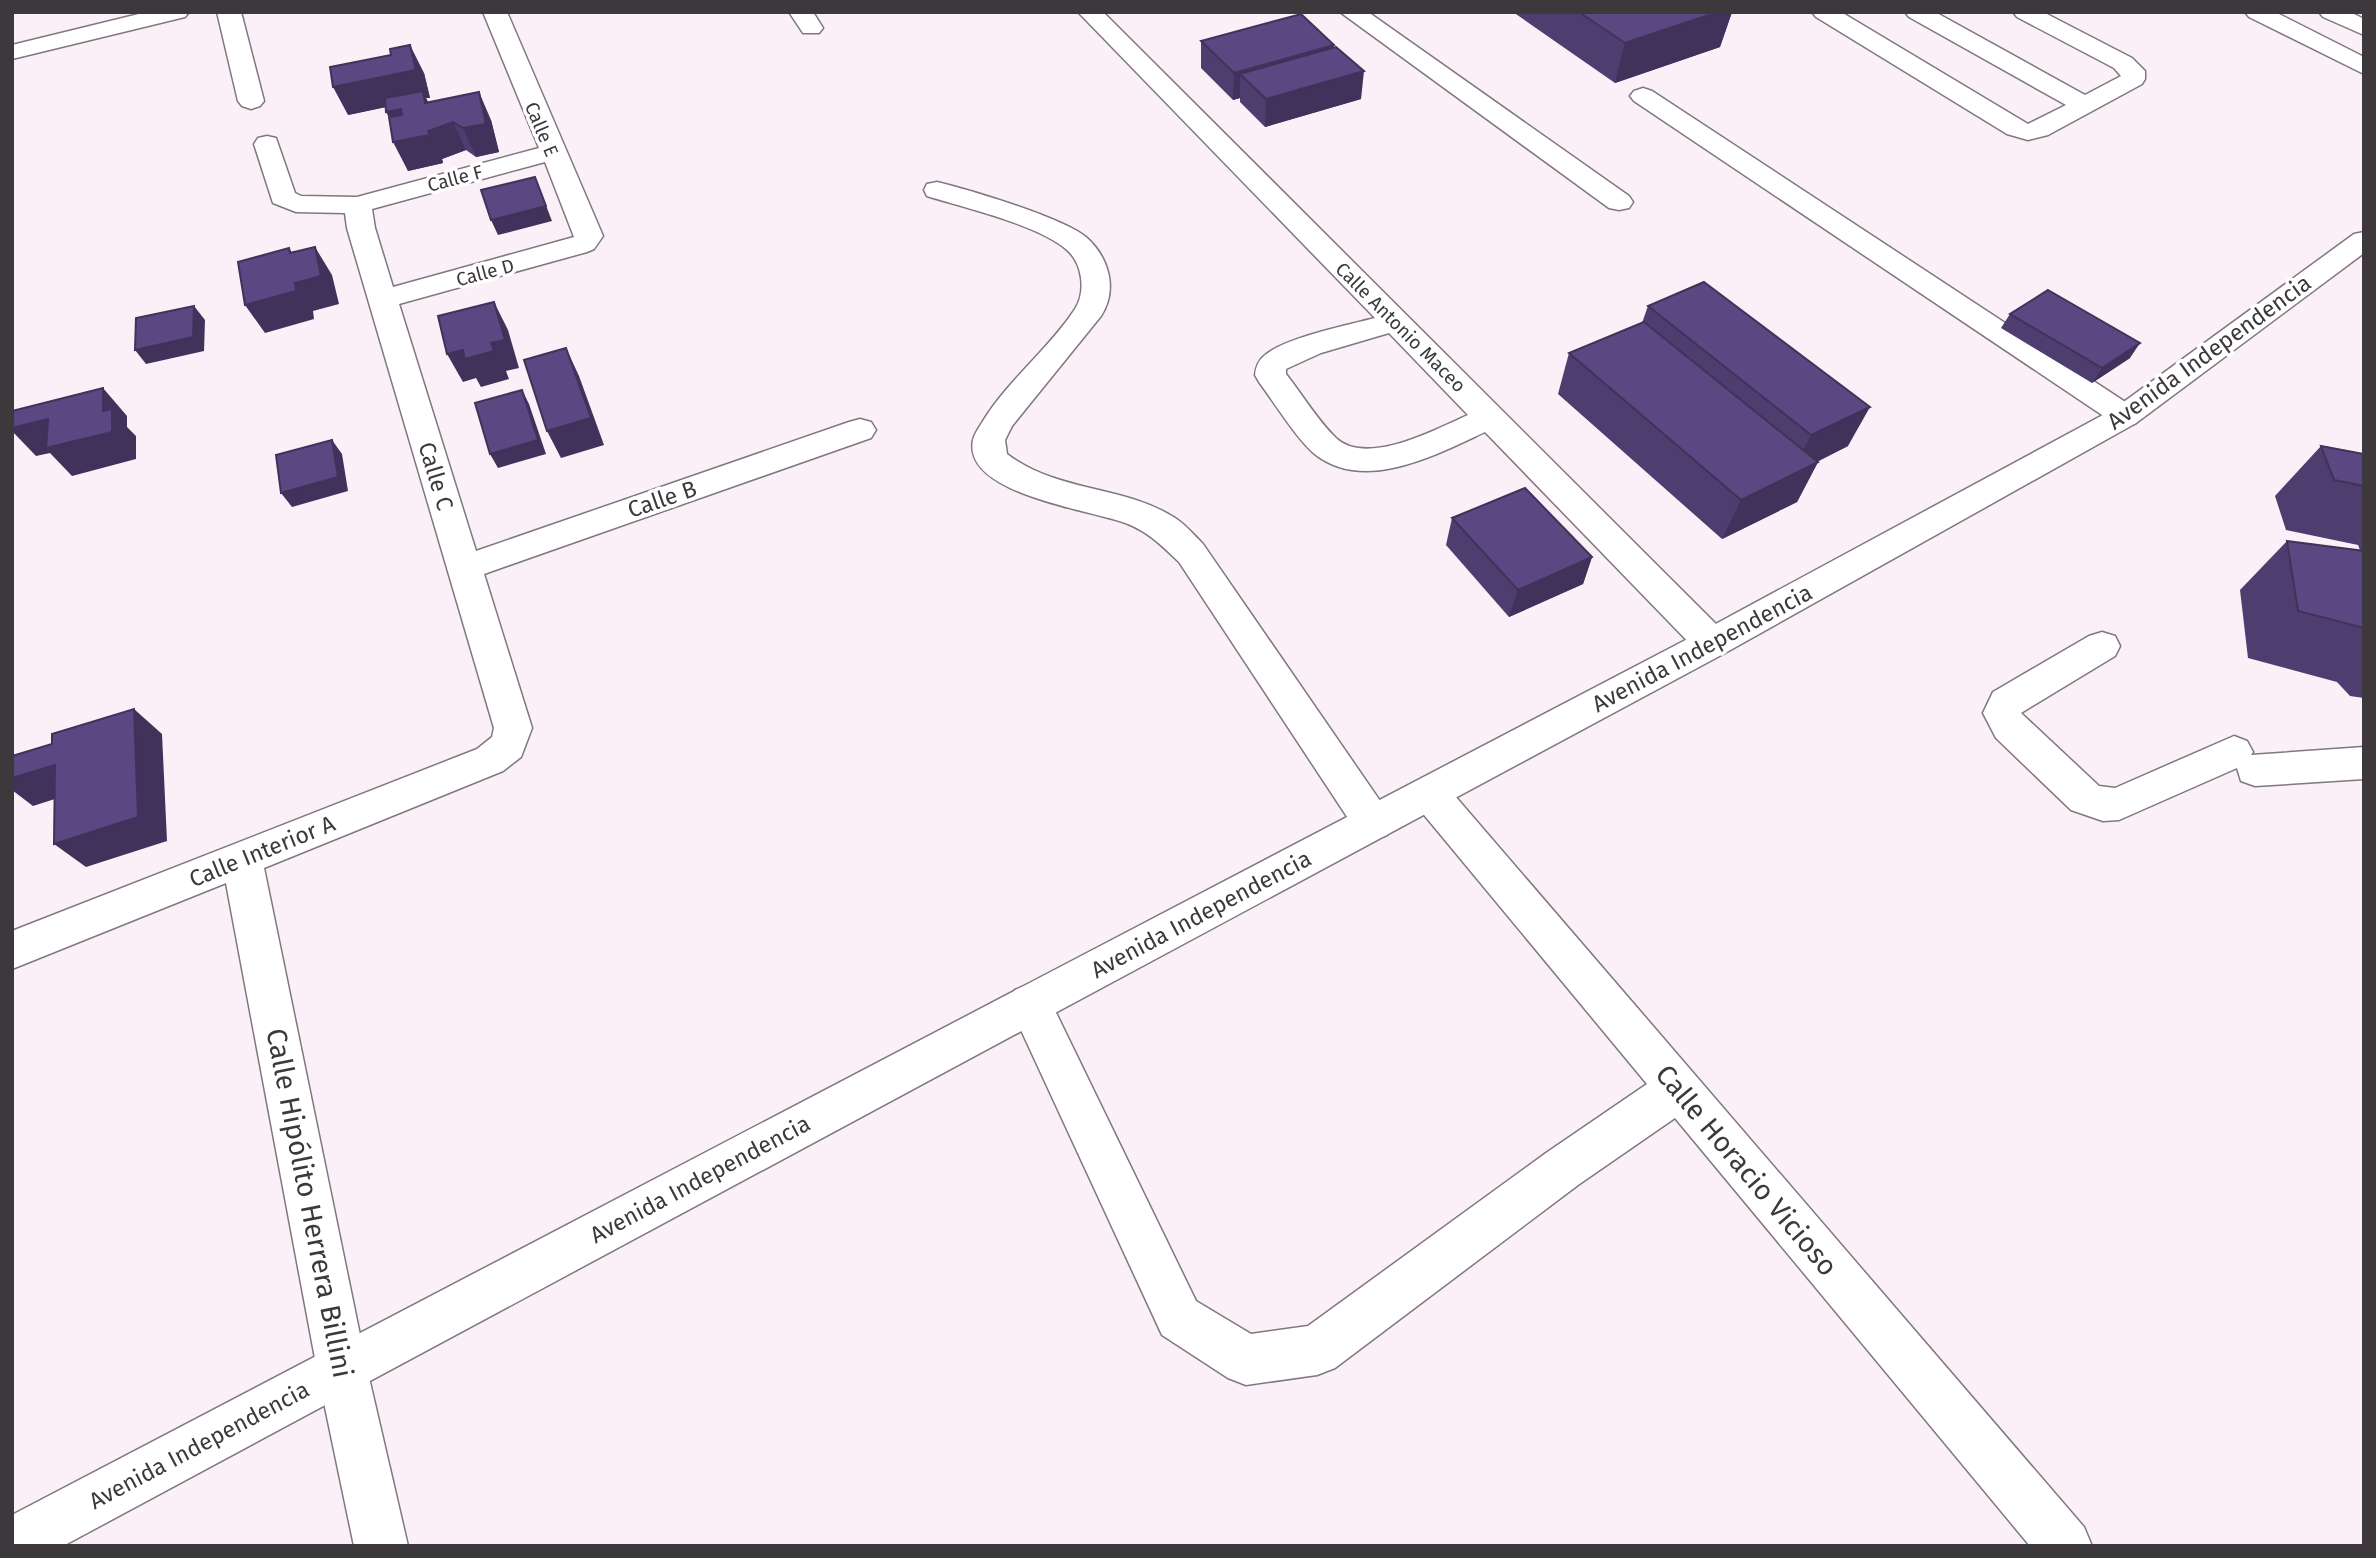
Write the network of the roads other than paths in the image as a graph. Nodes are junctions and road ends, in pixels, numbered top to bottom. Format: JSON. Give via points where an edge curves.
{"nodes":[{"id":1,"x":177,"y":12,"type":"edge"},
{"id":2,"x":229,"y":12,"type":"edge"},
{"id":3,"x":495,"y":12,"type":"edge"},
{"id":4,"x":1090,"y":12,"type":"edge"},
{"id":5,"x":1352,"y":12,"type":"edge"},
{"id":6,"x":1824,"y":12,"type":"edge"},
{"id":7,"x":1917,"y":12,"type":"edge"},
{"id":8,"x":2025,"y":12,"type":"edge"},
{"id":9,"x":2257,"y":12,"type":"edge"},
{"id":10,"x":2331,"y":12,"type":"edge"},
{"id":11,"x":2364,"y":28,"type":"edge"},
{"id":12,"x":12,"y":52,"type":"edge"},
{"id":13,"x":2364,"y":67,"type":"edge"},
{"id":14,"x":1643,"y":96,"type":"dead end"},
{"id":15,"x":251,"y":101,"type":"dead end"},
{"id":16,"x":2084,"y":105,"type":"junction"},
{"id":17,"x":267,"y":144,"type":"dead end"},
{"id":18,"x":552,"y":152,"type":"junction"},
{"id":19,"x":937,"y":190,"type":"dead end"},
{"id":20,"x":1619,"y":202,"type":"dead end"},
{"id":21,"x":358,"y":205,"type":"junction"},
{"id":22,"x":2364,"y":240,"type":"edge"},
{"id":23,"x":584,"y":243,"type":"joint"},
{"id":24,"x":384,"y":299,"type":"junction"},
{"id":25,"x":1396,"y":322,"type":"junction"},
{"id":26,"x":2125,"y":416,"type":"junction"},
{"id":27,"x":1490,"y":418,"type":"junction"},
{"id":28,"x":860,"y":430,"type":"dead end"},
{"id":29,"x":464,"y":568,"type":"junction"},
{"id":30,"x":1712,"y":643,"type":"junction"},
{"id":31,"x":2102,"y":646,"type":"dead end"},
{"id":32,"x":508,"y":746,"type":"joint"},
{"id":33,"x":2364,"y":763,"type":"edge"},
{"id":34,"x":1429,"y":793,"type":"junction"},
{"id":35,"x":1373,"y":823,"type":"junction"},
{"id":36,"x":242,"y":859,"type":"junction"},
{"id":37,"x":12,"y":950,"type":"edge"},
{"id":38,"x":1030,"y":1004,"type":"junction"},
{"id":39,"x":1679,"y":1089,"type":"junction"},
{"id":40,"x":342,"y":1369,"type":"junction"},
{"id":41,"x":12,"y":1544,"type":"edge"},
{"id":42,"x":381,"y":1546,"type":"edge"},
{"id":43,"x":2065,"y":1546,"type":"edge"}],
"edges":[{"from":1,"to":12,"type":"street"},
{"from":2,"to":15,"type":"street"},
{"from":3,"to":18,"type":"street","name":"Calle E"},
{"from":4,"to":25,"type":"street","name":"Calle Antonio Maceo"},
{"from":5,"to":20,"type":"street"},
{"from":6,"to":16,"type":"street","via":[[2016,129],[2039,130]]},
{"from":7,"to":16,"type":"street"},
{"from":8,"to":16,"type":"street","via":[[2133,71],[2133,79]]},
{"from":9,"to":13,"type":"street"},
{"from":10,"to":11,"type":"street"},
{"from":14,"to":26,"type":"street"},
{"from":17,"to":21,"type":"street","name":"Calle F","via":[[283,197],[296,204]]},
{"from":18,"to":21,"type":"street","name":"Calle F"},
{"from":18,"to":23,"type":"street","name":"Calle E","via":[[589,236]]},
{"from":19,"to":35,"type":"street","via":[[1048,227],[1077,244],[1090,261],[1097,282],[1091,309],[999,421],[989,440],[991,459],[1009,475],[1050,492],[1118,508],[1162,525],[1191,553]]},
{"from":21,"to":24,"type":"street","name":"Calle C"},
{"from":22,"to":26,"type":"street","name":"Avenida Independencia"},
{"from":23,"to":24,"type":"street","name":"Calle D"},
{"from":24,"to":29,"type":"street","name":"Calle C"},
{"from":25,"to":27,"type":"street","name":"Calle Antonio Maceo"},
{"from":25,"to":27,"type":"street","via":[[1274,363],[1270,375],[1325,446],[1336,456],[1356,462],[1385,459]]},
{"from":26,"to":30,"type":"street","name":"Avenida Independencia"},
{"from":27,"to":30,"type":"street","name":"Calle Antonio Maceo"},
{"from":28,"to":29,"type":"street","name":"Calle B"},
{"from":29,"to":32,"type":"street","name":"Calle C","via":[[513,728]]},
{"from":30,"to":34,"type":"street","name":"Avenida Independencia"},
{"from":31,"to":33,"type":"street","via":[[2006,702],[2002,713],[2009,727],[2085,798],[2103,805],[2119,804],[2244,761]]},
{"from":32,"to":36,"type":"street","name":"Calle Interior A","via":[[491,760]]},
{"from":34,"to":35,"type":"street","name":"Avenida Independencia"},
{"from":34,"to":39,"type":"street","name":"Calle Horacio Vicioso"},
{"from":35,"to":38,"type":"street","name":"Avenida Independencia"},
{"from":36,"to":37,"type":"street","name":"Calle Interior A"},
{"from":36,"to":40,"type":"street","name":"Calle Hipólito Herrera Billini"},
{"from":38,"to":39,"type":"street","via":[[1179,1318],[1246,1360],[1317,1350],[1562,1169]]},
{"from":38,"to":40,"type":"street","name":"Avenida Independencia"},
{"from":39,"to":43,"type":"street","name":"Calle Horacio Vicioso"},
{"from":40,"to":41,"type":"street","name":"Avenida Independencia"},
{"from":40,"to":42,"type":"street","name":"Calle Hipólito Herrera Billini"}]}
